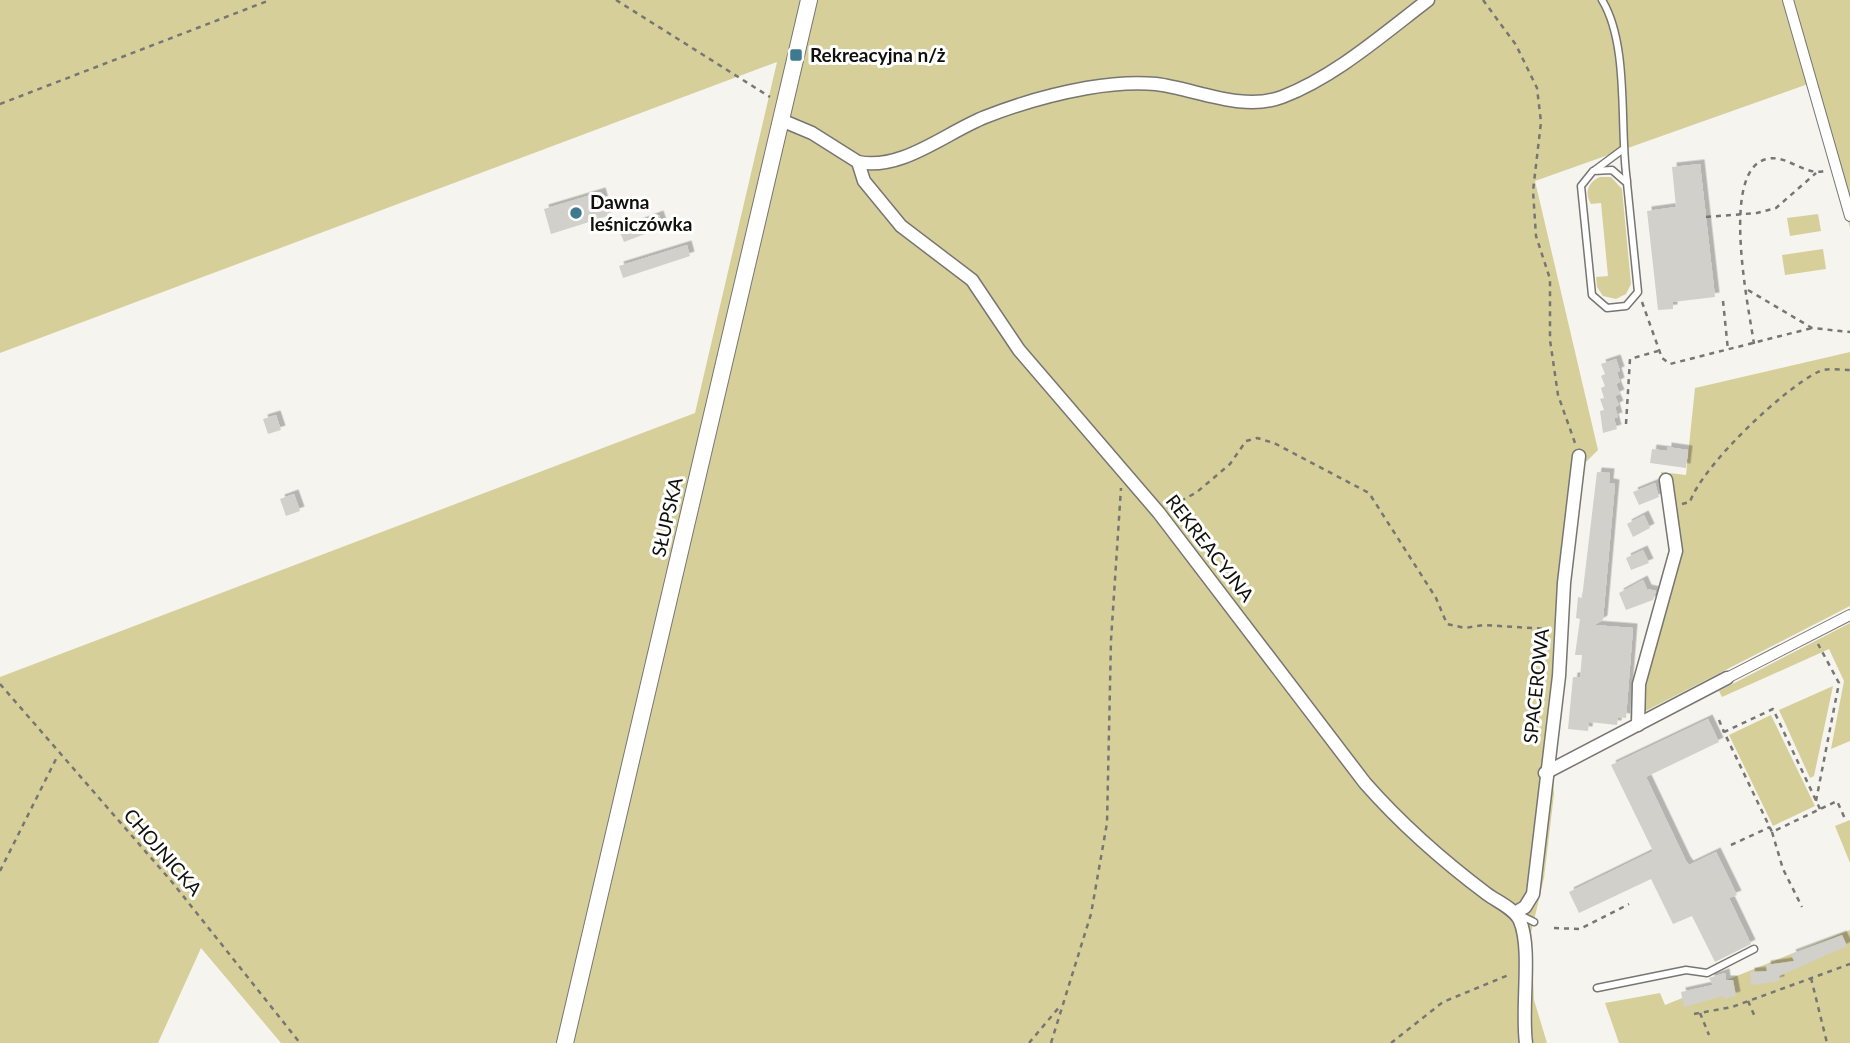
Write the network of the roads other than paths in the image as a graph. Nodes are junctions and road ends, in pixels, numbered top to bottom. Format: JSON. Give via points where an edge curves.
{"nodes":[{"id":1,"x":809,"y":0,"type":"edge"},
{"id":2,"x":1428,"y":0,"type":"edge"},
{"id":3,"x":1602,"y":0,"type":"edge"},
{"id":4,"x":1788,"y":0,"type":"edge"},
{"id":5,"x":781,"y":120,"type":"junction"},
{"id":6,"x":1622,"y":150,"type":"junction"},
{"id":7,"x":858,"y":162,"type":"junction"},
{"id":8,"x":1593,"y":172,"type":"junction"},
{"id":9,"x":1627,"y":183,"type":"junction"},
{"id":10,"x":1850,"y":216,"type":"edge"},
{"id":11,"x":1579,"y":456,"type":"road end"},
{"id":12,"x":1666,"y":480,"type":"dead end"},
{"id":13,"x":1850,"y":615,"type":"edge"},
{"id":14,"x":1727,"y":678,"type":"joint"},
{"id":15,"x":1638,"y":725,"type":"junction"},
{"id":16,"x":1545,"y":773,"type":"junction"},
{"id":17,"x":1516,"y":913,"type":"junction"},
{"id":18,"x":1534,"y":922,"type":"dead end"},
{"id":19,"x":1754,"y":949,"type":"dead end"},
{"id":20,"x":1597,"y":988,"type":"dead end"},
{"id":21,"x":565,"y":1043,"type":"edge"},
{"id":22,"x":1526,"y":1043,"type":"edge"}],
"edges":[{"from":1,"to":5,"type":"street","name":"SŁUPSKA"},
{"from":2,"to":7,"type":"street","via":[[1340,65],[1281,97],[1235,99],[1156,84],[1089,87],[987,116],[884,164]]},
{"from":3,"to":6,"type":"lane","via":[[1613,28],[1623,109]]},
{"from":4,"to":10,"type":"street"},
{"from":5,"to":7,"type":"street"},
{"from":5,"to":21,"type":"street","name":"SŁUPSKA"},
{"from":6,"to":8,"type":"lane"},
{"from":6,"to":9,"type":"lane"},
{"from":7,"to":17,"type":"street","name":"REKREACYJNA","via":[[864,181],[901,226],[972,281],[1019,350],[1160,513],[1326,735],[1390,811],[1448,865]]},
{"from":8,"to":9,"type":"lane","via":[[1612,170]]},
{"from":8,"to":9,"type":"lane","via":[[1581,186],[1592,295],[1608,308],[1626,306],[1638,292]]},
{"from":11,"to":16,"type":"street","name":"SPACEROWA","via":[[1559,676]]},
{"from":12,"to":15,"type":"street","via":[[1675,537],[1673,569],[1639,684]]},
{"from":13,"to":14,"type":"street"},
{"from":14,"to":15,"type":"street"},
{"from":15,"to":16,"type":"street"},
{"from":16,"to":17,"type":"street","name":"SPACEROWA","via":[[1532,894]]},
{"from":17,"to":18,"type":"lane"},
{"from":17,"to":22,"type":"street","via":[[1522,928]]},
{"from":19,"to":20,"type":"lane","via":[[1707,973],[1686,970]]}]}
